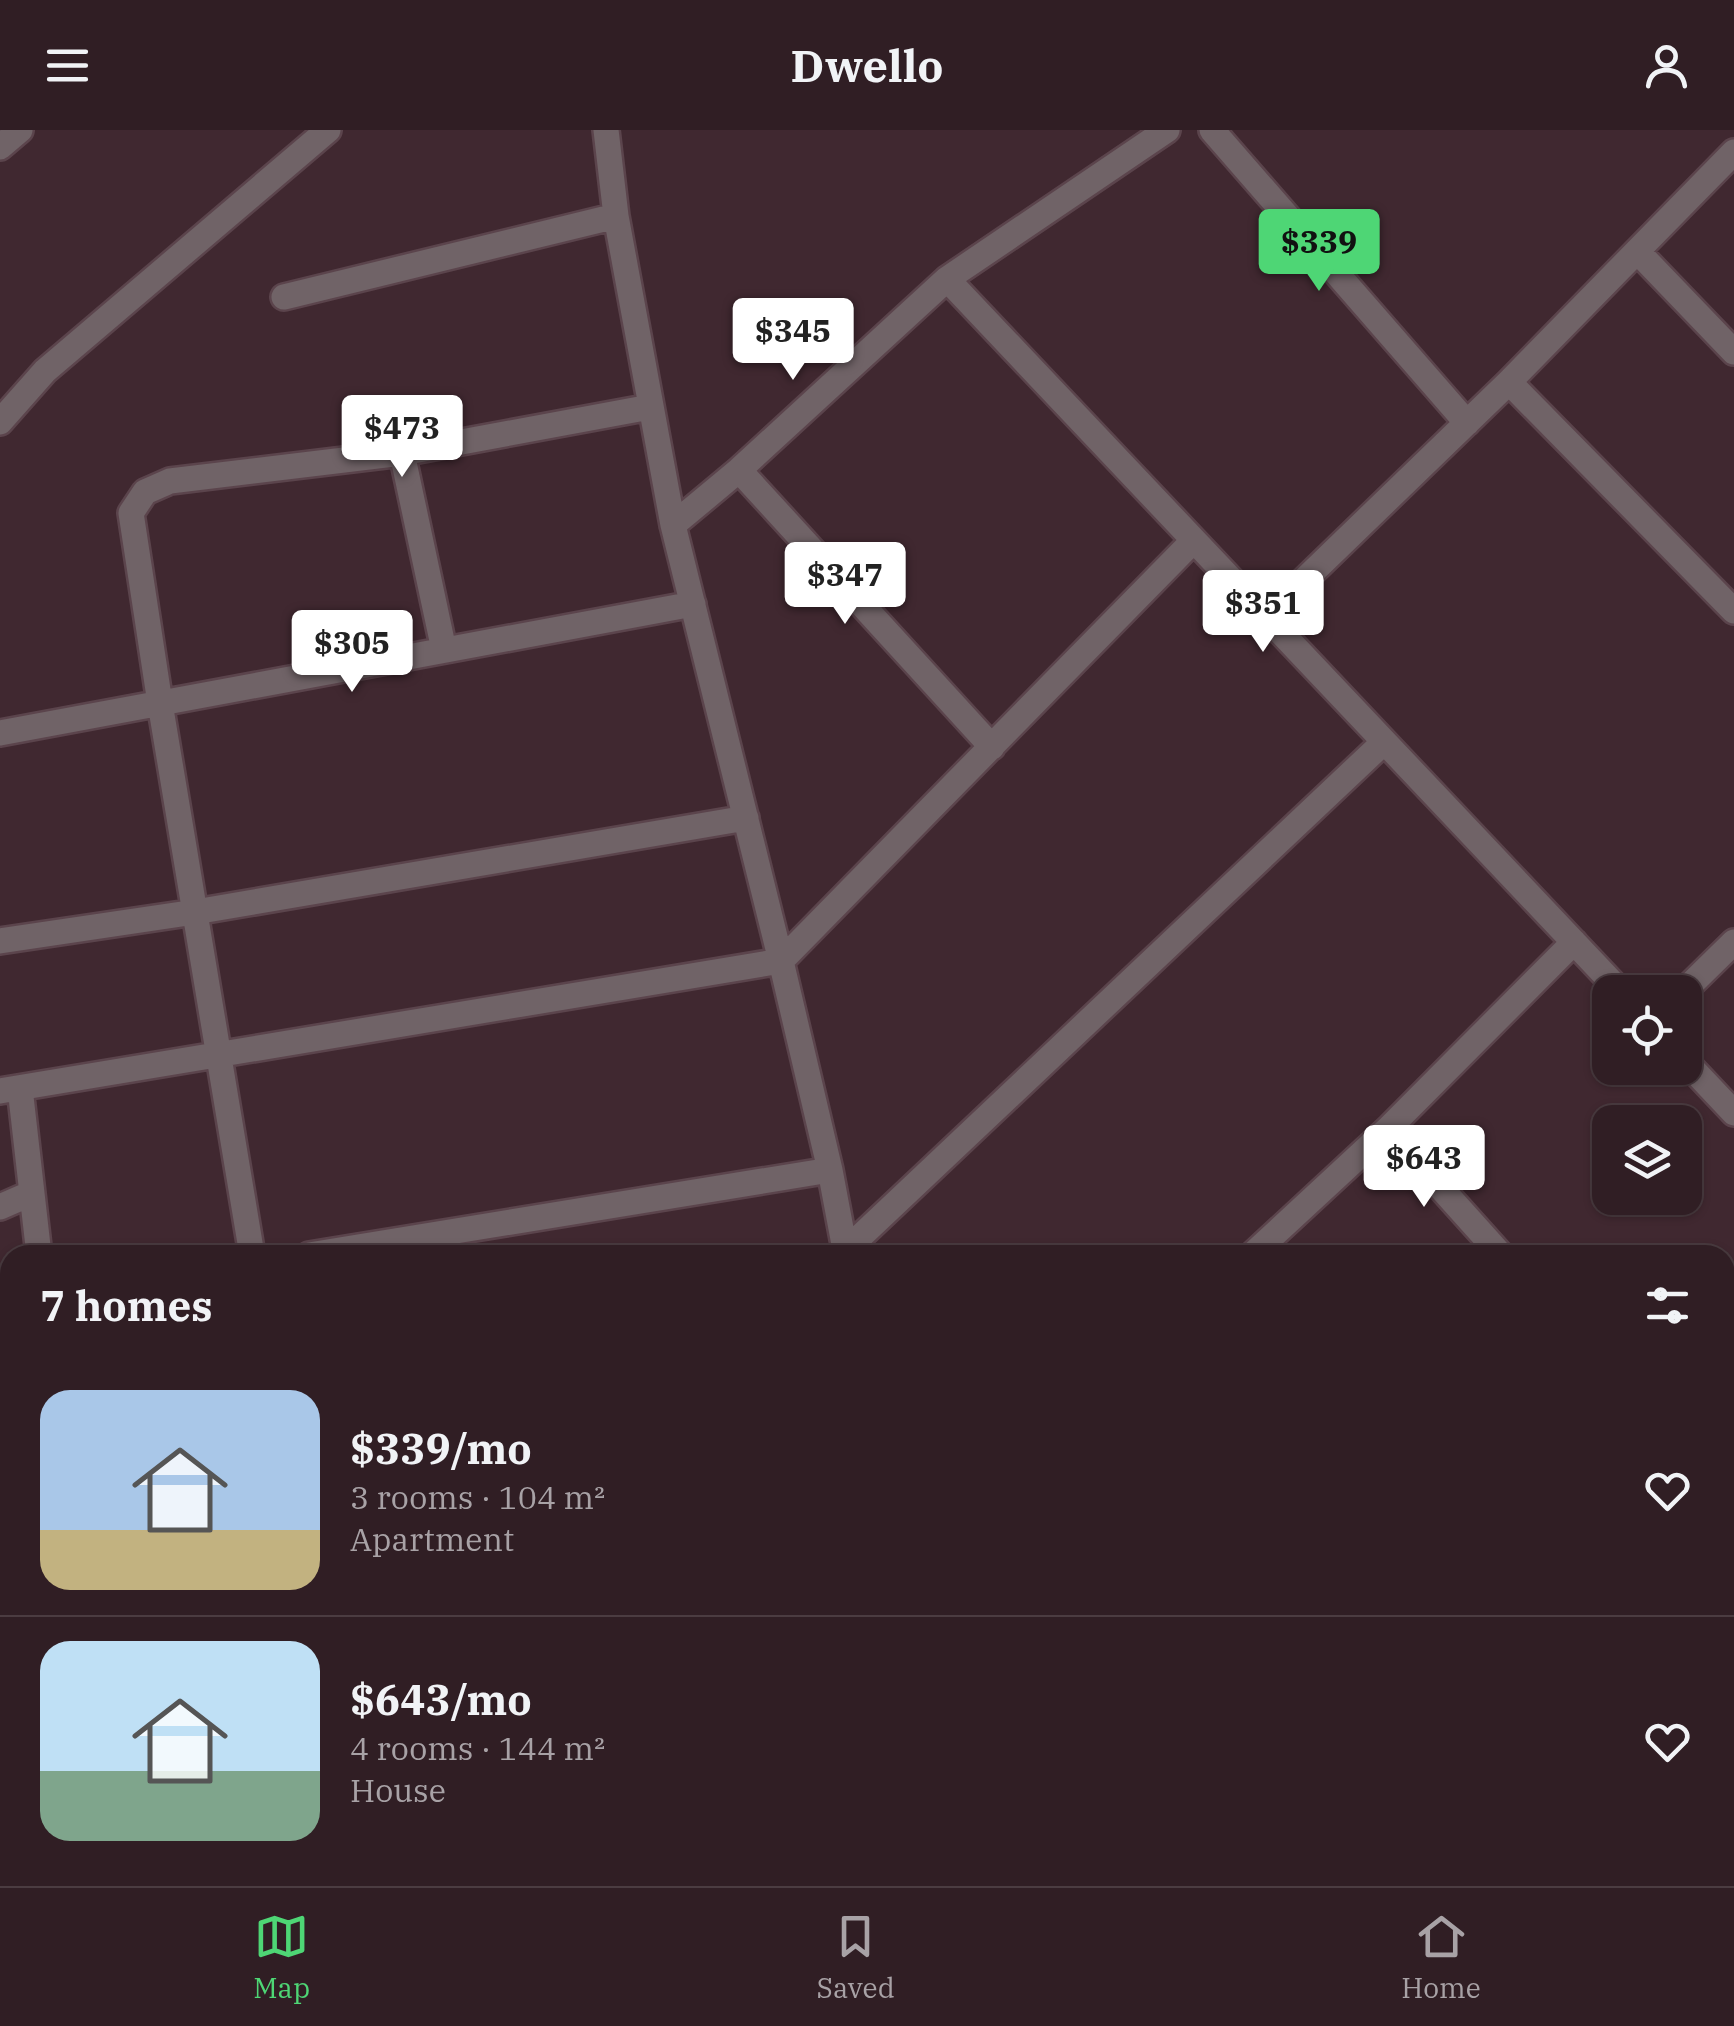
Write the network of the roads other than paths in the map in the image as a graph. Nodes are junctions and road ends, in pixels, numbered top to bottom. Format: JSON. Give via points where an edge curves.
{"nodes":[{"id":1,"x":20,"y":130,"type":"edge"},
{"id":2,"x":328,"y":130,"type":"edge"},
{"id":3,"x":606,"y":130,"type":"edge"},
{"id":4,"x":1167,"y":130,"type":"edge"},
{"id":5,"x":1212,"y":130,"type":"edge"},
{"id":6,"x":0,"y":147,"type":"edge"},
{"id":7,"x":1734,"y":152,"type":"edge"},
{"id":8,"x":616,"y":216,"type":"junction"},
{"id":9,"x":1637,"y":251,"type":"junction"},
{"id":10,"x":947,"y":279,"type":"junction"},
{"id":11,"x":284,"y":296,"type":"dead end"},
{"id":12,"x":1734,"y":352,"type":"edge"},
{"id":13,"x":1509,"y":382,"type":"junction"},
{"id":14,"x":650,"y":407,"type":"junction"},
{"id":15,"x":0,"y":422,"type":"edge"},
{"id":16,"x":1468,"y":423,"type":"junction"},
{"id":17,"x":402,"y":452,"type":"junction"},
{"id":18,"x":738,"y":470,"type":"junction"},
{"id":19,"x":673,"y":525,"type":"junction"},
{"id":20,"x":1193,"y":541,"type":"junction"},
{"id":21,"x":693,"y":604,"type":"junction"},
{"id":22,"x":1734,"y":611,"type":"edge"},
{"id":23,"x":1265,"y":618,"type":"junction"},
{"id":24,"x":444,"y":650,"type":"junction"},
{"id":25,"x":160,"y":703,"type":"junction"},
{"id":26,"x":0,"y":733,"type":"edge"},
{"id":27,"x":1384,"y":742,"type":"junction"},
{"id":28,"x":992,"y":747,"type":"junction"},
{"id":29,"x":746,"y":818,"type":"junction"},
{"id":30,"x":195,"y":912,"type":"junction"},
{"id":31,"x":0,"y":941,"type":"edge"},
{"id":32,"x":1574,"y":942,"type":"junction"},
{"id":33,"x":1734,"y":942,"type":"edge"},
{"id":34,"x":781,"y":961,"type":"junction"},
{"id":35,"x":1606,"y":975,"type":"edge"},
{"id":36,"x":1700,"y":975,"type":"edge"},
{"id":37,"x":219,"y":1054,"type":"junction"},
{"id":38,"x":1702,"y":1079,"type":"edge"},
{"id":39,"x":10,"y":1089,"type":"edge"},
{"id":40,"x":1734,"y":1113,"type":"edge"},
{"id":41,"x":1388,"y":1128,"type":"junction"},
{"id":42,"x":830,"y":1170,"type":"junction"},
{"id":43,"x":32,"y":1194,"type":"junction"},
{"id":44,"x":0,"y":1208,"type":"edge"},
{"id":45,"x":38,"y":1245,"type":"edge"},
{"id":46,"x":250,"y":1245,"type":"edge"},
{"id":47,"x":370,"y":1245,"type":"edge"},
{"id":48,"x":844,"y":1245,"type":"edge"},
{"id":49,"x":854,"y":1245,"type":"edge"},
{"id":50,"x":1263,"y":1245,"type":"edge"},
{"id":51,"x":1492,"y":1245,"type":"edge"}],
"edges":[{"from":1,"to":6,"type":"street"},
{"from":2,"to":15,"type":"street","via":[[45,371]]},
{"from":3,"to":8,"type":"street"},
{"from":4,"to":10,"type":"street"},
{"from":5,"to":16,"type":"street"},
{"from":7,"to":9,"type":"street"},
{"from":8,"to":11,"type":"street"},
{"from":8,"to":14,"type":"street"},
{"from":9,"to":12,"type":"street"},
{"from":9,"to":13,"type":"street"},
{"from":10,"to":18,"type":"street"},
{"from":10,"to":20,"type":"street"},
{"from":13,"to":16,"type":"street"},
{"from":13,"to":22,"type":"street"},
{"from":14,"to":17,"type":"street"},
{"from":14,"to":19,"type":"street"},
{"from":16,"to":23,"type":"street"},
{"from":17,"to":24,"type":"street"},
{"from":17,"to":25,"type":"street","via":[[170,481],[145,492],[131,514]]},
{"from":18,"to":19,"type":"street"},
{"from":18,"to":28,"type":"street"},
{"from":19,"to":21,"type":"street"},
{"from":20,"to":23,"type":"street"},
{"from":20,"to":28,"type":"street"},
{"from":21,"to":24,"type":"street"},
{"from":21,"to":29,"type":"street"},
{"from":23,"to":27,"type":"street"},
{"from":24,"to":25,"type":"street"},
{"from":25,"to":26,"type":"street"},
{"from":25,"to":30,"type":"street"},
{"from":27,"to":32,"type":"street"},
{"from":27,"to":49,"type":"street"},
{"from":28,"to":34,"type":"street"},
{"from":29,"to":30,"type":"street"},
{"from":29,"to":34,"type":"street"},
{"from":30,"to":31,"type":"street"},
{"from":30,"to":37,"type":"street"},
{"from":32,"to":35,"type":"street"},
{"from":32,"to":41,"type":"street"},
{"from":33,"to":36,"type":"street"},
{"from":34,"to":37,"type":"street"},
{"from":34,"to":42,"type":"street"},
{"from":37,"to":39,"type":"street"},
{"from":37,"to":46,"type":"street"},
{"from":38,"to":40,"type":"street"},
{"from":39,"to":43,"type":"street"},
{"from":41,"to":50,"type":"street"},
{"from":41,"to":51,"type":"street"},
{"from":42,"to":47,"type":"street"},
{"from":42,"to":48,"type":"street"},
{"from":43,"to":44,"type":"street"},
{"from":43,"to":45,"type":"street"}]}
